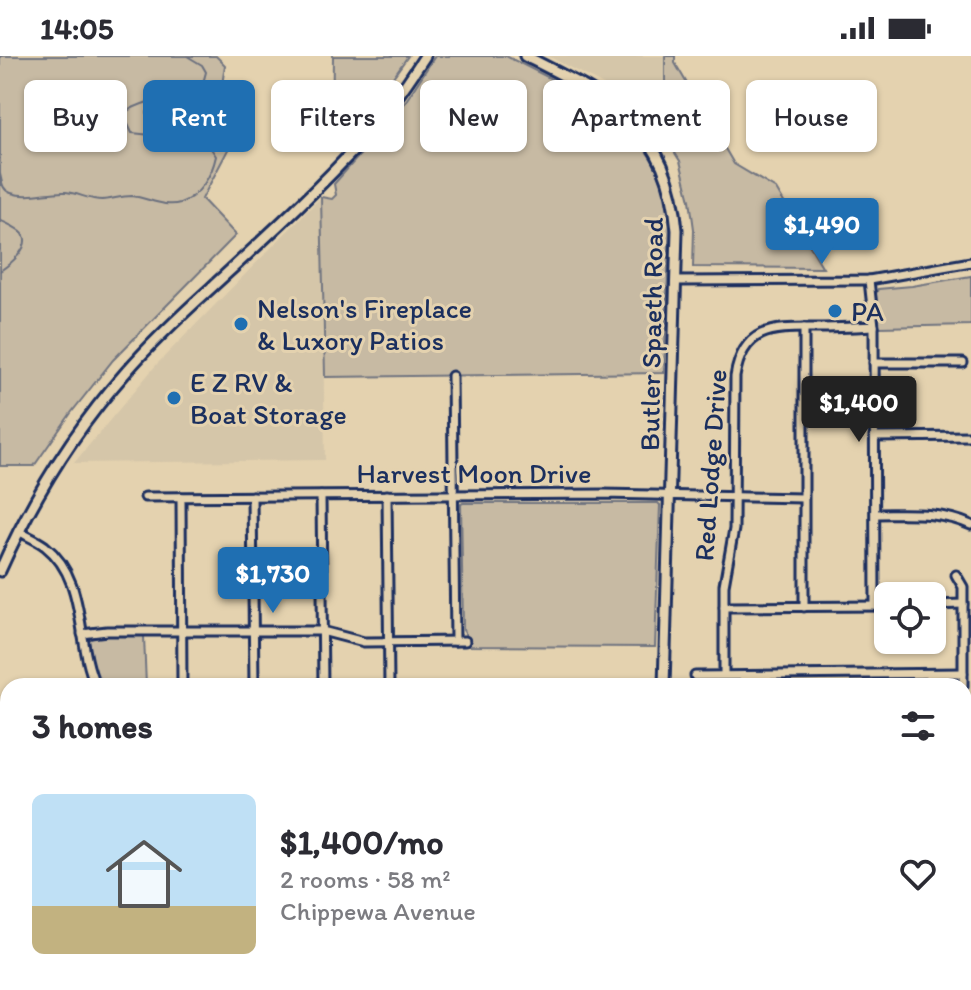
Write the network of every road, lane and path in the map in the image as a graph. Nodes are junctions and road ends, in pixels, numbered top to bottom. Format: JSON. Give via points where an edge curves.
{"nodes":[{"id":1,"x":425,"y":56,"type":"edge"},
{"id":2,"x":525,"y":56,"type":"edge"},
{"id":3,"x":971,"y":262,"type":"edge"},
{"id":4,"x":869,"y":280,"type":"junction"},
{"id":5,"x":676,"y":281,"type":"junction"},
{"id":6,"x":874,"y":326,"type":"junction"},
{"id":7,"x":804,"y":328,"type":"junction"},
{"id":8,"x":874,"y":363,"type":"junction"},
{"id":9,"x":963,"y":363,"type":"dead end"},
{"id":10,"x":452,"y":376,"type":"dead end"},
{"id":11,"x":971,"y":436,"type":"edge"},
{"id":12,"x":874,"y":437,"type":"junction"},
{"id":13,"x":387,"y":495,"type":"junction"},
{"id":14,"x":453,"y":495,"type":"junction"},
{"id":15,"x":252,"y":496,"type":"junction"},
{"id":16,"x":321,"y":496,"type":"junction"},
{"id":17,"x":670,"y":496,"type":"junction"},
{"id":18,"x":145,"y":497,"type":"dead end"},
{"id":19,"x":181,"y":497,"type":"junction"},
{"id":20,"x":734,"y":497,"type":"junction"},
{"id":21,"x":803,"y":498,"type":"junction"},
{"id":22,"x":876,"y":514,"type":"junction"},
{"id":23,"x":971,"y":525,"type":"edge"},
{"id":24,"x":18,"y":531,"type":"junction"},
{"id":25,"x":0,"y":571,"type":"edge"},
{"id":26,"x":956,"y":575,"type":"dead end"},
{"id":27,"x":875,"y":582,"type":"edge"},
{"id":28,"x":963,"y":604,"type":"junction"},
{"id":29,"x":946,"y":605,"type":"edge"},
{"id":30,"x":874,"y":606,"type":"edge"},
{"id":31,"x":724,"y":607,"type":"junction"},
{"id":32,"x":804,"y":607,"type":"junction"},
{"id":33,"x":182,"y":631,"type":"junction"},
{"id":34,"x":254,"y":631,"type":"junction"},
{"id":35,"x":322,"y":631,"type":"junction"},
{"id":36,"x":82,"y":634,"type":"junction"},
{"id":37,"x":389,"y":641,"type":"junction"},
{"id":38,"x":455,"y":641,"type":"junction"},
{"id":39,"x":465,"y":641,"type":"dead end"},
{"id":40,"x":963,"y":673,"type":"junction"},
{"id":41,"x":724,"y":675,"type":"junction"},
{"id":42,"x":695,"y":676,"type":"dead end"},
{"id":43,"x":92,"y":678,"type":"edge"},
{"id":44,"x":182,"y":678,"type":"edge"},
{"id":45,"x":254,"y":678,"type":"edge"},
{"id":46,"x":323,"y":678,"type":"edge"},
{"id":47,"x":389,"y":678,"type":"edge"},
{"id":48,"x":664,"y":678,"type":"edge"},
{"id":49,"x":963,"y":678,"type":"edge"}],
"edges":[{"from":1,"to":24,"type":"main road","via":[[365,138],[127,371],[83,424]]},
{"from":2,"to":5,"type":"main road","name":"Butler Spaeth Road","via":[[609,101],[648,141],[673,197]]},
{"from":3,"to":4,"type":"street"},
{"from":4,"to":5,"type":"street"},
{"from":4,"to":6,"type":"street"},
{"from":5,"to":17,"type":"main road","name":"Butler Spaeth Road"},
{"from":6,"to":7,"type":"street","name":"Red Lodge Drive"},
{"from":6,"to":8,"type":"street"},
{"from":7,"to":20,"type":"street","name":"Red Lodge Drive","via":[[759,334],[737,361]]},
{"from":7,"to":21,"type":"street"},
{"from":8,"to":9,"type":"street"},
{"from":8,"to":12,"type":"street"},
{"from":10,"to":14,"type":"street"},
{"from":11,"to":12,"type":"street"},
{"from":12,"to":22,"type":"street"},
{"from":13,"to":14,"type":"street","name":"Harvest Moon Drive"},
{"from":13,"to":16,"type":"street","name":"Harvest Moon Drive"},
{"from":13,"to":37,"type":"street"},
{"from":14,"to":17,"type":"street","name":"Harvest Moon Drive"},
{"from":14,"to":38,"type":"street"},
{"from":15,"to":16,"type":"street","name":"Harvest Moon Drive"},
{"from":15,"to":19,"type":"street","name":"Harvest Moon Drive"},
{"from":15,"to":34,"type":"street"},
{"from":16,"to":35,"type":"street"},
{"from":17,"to":20,"type":"street","name":"Harvest Moon Drive"},
{"from":17,"to":48,"type":"main road","name":"Butler Spaeth Road"},
{"from":18,"to":19,"type":"street","name":"Harvest Moon Drive"},
{"from":19,"to":33,"type":"street"},
{"from":20,"to":21,"type":"street","name":"Harvest Moon Drive"},
{"from":20,"to":31,"type":"street","name":"Red Lodge Drive"},
{"from":21,"to":32,"type":"street"},
{"from":22,"to":23,"type":"street","via":[[938,514]]},
{"from":22,"to":27,"type":"street"},
{"from":24,"to":25,"type":"main road"},
{"from":24,"to":36,"type":"street","via":[[44,545],[64,567]]},
{"from":26,"to":28,"type":"street"},
{"from":28,"to":29,"type":"street"},
{"from":28,"to":40,"type":"street"},
{"from":30,"to":32,"type":"street"},
{"from":31,"to":32,"type":"street"},
{"from":31,"to":41,"type":"street","name":"Red Lodge Drive"},
{"from":33,"to":34,"type":"street"},
{"from":33,"to":36,"type":"street"},
{"from":33,"to":44,"type":"street"},
{"from":34,"to":35,"type":"street"},
{"from":34,"to":45,"type":"street"},
{"from":35,"to":37,"type":"street","via":[[364,642]]},
{"from":35,"to":46,"type":"street"},
{"from":36,"to":43,"type":"street"},
{"from":37,"to":38,"type":"street"},
{"from":37,"to":47,"type":"street"},
{"from":38,"to":39,"type":"street"},
{"from":40,"to":41,"type":"street"},
{"from":40,"to":49,"type":"street"},
{"from":41,"to":42,"type":"street"}]}
